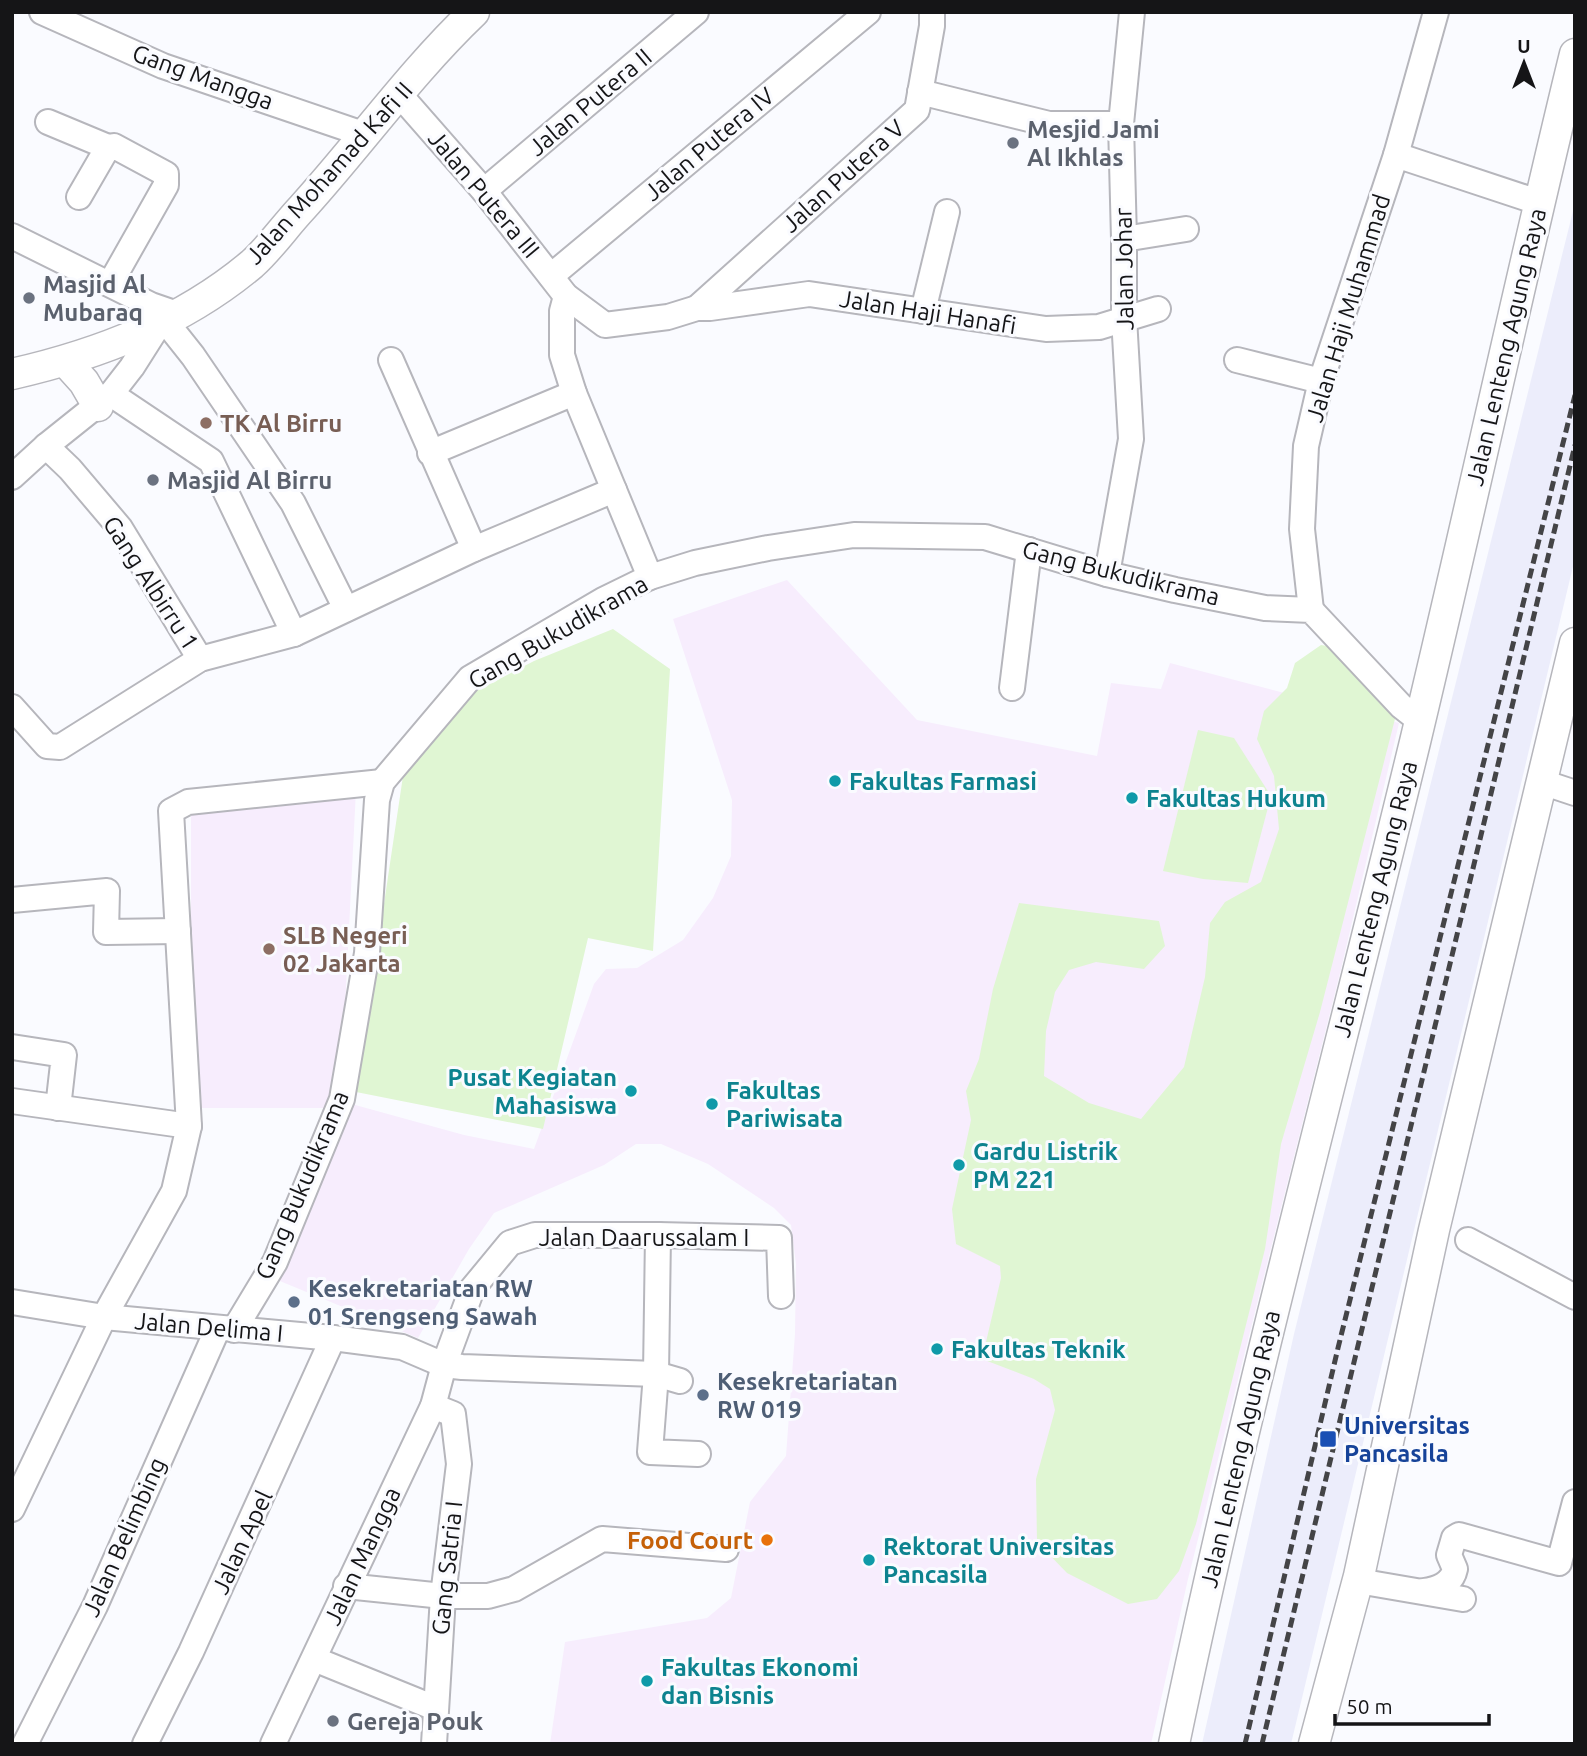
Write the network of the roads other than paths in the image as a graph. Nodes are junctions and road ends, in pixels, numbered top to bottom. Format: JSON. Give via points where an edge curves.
{"nodes":[{"id":1,"x":43,"y":12,"type":"edge"},
{"id":2,"x":474,"y":12,"type":"edge"},
{"id":3,"x":696,"y":12,"type":"edge"},
{"id":4,"x":868,"y":12,"type":"edge"},
{"id":5,"x":932,"y":12,"type":"edge"},
{"id":6,"x":1132,"y":12,"type":"edge"},
{"id":7,"x":1436,"y":12,"type":"edge"},
{"id":8,"x":1575,"y":54,"type":"edge"},
{"id":9,"x":920,"y":92,"type":"junction"},
{"id":10,"x":399,"y":94,"type":"junction"},
{"id":11,"x":48,"y":122,"type":"dead end"},
{"id":12,"x":1121,"y":124,"type":"junction"},
{"id":13,"x":366,"y":135,"type":"junction"},
{"id":14,"x":108,"y":147,"type":"junction"},
{"id":15,"x":1396,"y":155,"type":"junction"},
{"id":16,"x":484,"y":191,"type":"junction"},
{"id":17,"x":79,"y":197,"type":"dead end"},
{"id":18,"x":1538,"y":202,"type":"junction"},
{"id":19,"x":947,"y":212,"type":"dead end"},
{"id":20,"x":1186,"y":229,"type":"dead end"},
{"id":21,"x":12,"y":236,"type":"edge"},
{"id":22,"x":1124,"y":239,"type":"junction"},
{"id":23,"x":551,"y":276,"type":"junction"},
{"id":24,"x":110,"y":284,"type":"junction"},
{"id":25,"x":566,"y":296,"type":"junction"},
{"id":26,"x":697,"y":307,"type":"junction"},
{"id":27,"x":1158,"y":309,"type":"dead end"},
{"id":28,"x":923,"y":311,"type":"junction"},
{"id":29,"x":1124,"y":318,"type":"junction"},
{"id":30,"x":168,"y":321,"type":"junction"},
{"id":31,"x":74,"y":359,"type":"junction"},
{"id":32,"x":391,"y":360,"type":"dead end"},
{"id":33,"x":1237,"y":360,"type":"dead end"},
{"id":34,"x":12,"y":373,"type":"edge"},
{"id":35,"x":1321,"y":381,"type":"junction"},
{"id":36,"x":574,"y":393,"type":"junction"},
{"id":37,"x":105,"y":400,"type":"junction"},
{"id":38,"x":46,"y":446,"type":"junction"},
{"id":39,"x":430,"y":453,"type":"junction"},
{"id":40,"x":12,"y":477,"type":"edge"},
{"id":41,"x":614,"y":490,"type":"junction"},
{"id":42,"x":474,"y":549,"type":"junction"},
{"id":43,"x":1029,"y":550,"type":"junction"},
{"id":44,"x":646,"y":569,"type":"junction"},
{"id":45,"x":1107,"y":574,"type":"junction"},
{"id":46,"x":346,"y":609,"type":"junction"},
{"id":47,"x":1311,"y":610,"type":"junction"},
{"id":48,"x":294,"y":634,"type":"junction"},
{"id":49,"x":1575,"y":643,"type":"edge"},
{"id":50,"x":200,"y":659,"type":"junction"},
{"id":51,"x":1012,"y":688,"type":"dead end"},
{"id":52,"x":12,"y":707,"type":"edge"},
{"id":53,"x":1420,"y":721,"type":"junction"},
{"id":54,"x":382,"y":782,"type":"junction"},
{"id":55,"x":1542,"y":782,"type":"junction"},
{"id":56,"x":1575,"y":793,"type":"edge"},
{"id":57,"x":12,"y":900,"type":"edge"},
{"id":58,"x":178,"y":932,"type":"junction"},
{"id":59,"x":12,"y":1047,"type":"edge"},
{"id":60,"x":12,"y":1101,"type":"edge"},
{"id":61,"x":58,"y":1108,"type":"junction"},
{"id":62,"x":189,"y":1126,"type":"junction"},
{"id":63,"x":658,"y":1235,"type":"junction"},
{"id":64,"x":1468,"y":1240,"type":"dead end"},
{"id":65,"x":780,"y":1296,"type":"dead end"},
{"id":66,"x":1575,"y":1297,"type":"edge"},
{"id":67,"x":12,"y":1302,"type":"edge"},
{"id":68,"x":104,"y":1317,"type":"junction"},
{"id":69,"x":226,"y":1329,"type":"junction"},
{"id":70,"x":333,"y":1338,"type":"junction"},
{"id":71,"x":444,"y":1365,"type":"junction"},
{"id":72,"x":656,"y":1374,"type":"junction"},
{"id":73,"x":680,"y":1381,"type":"dead end"},
{"id":74,"x":433,"y":1406,"type":"junction"},
{"id":75,"x":698,"y":1454,"type":"dead end"},
{"id":76,"x":1575,"y":1502,"type":"edge"},
{"id":77,"x":12,"y":1509,"type":"edge"},
{"id":78,"x":726,"y":1549,"type":"dead end"},
{"id":79,"x":1358,"y":1579,"type":"junction"},
{"id":80,"x":346,"y":1586,"type":"junction"},
{"id":81,"x":1424,"y":1591,"type":"junction"},
{"id":82,"x":443,"y":1596,"type":"junction"},
{"id":83,"x":1463,"y":1599,"type":"dead end"},
{"id":84,"x":314,"y":1658,"type":"junction"},
{"id":85,"x":435,"y":1707,"type":"junction"},
{"id":86,"x":25,"y":1744,"type":"edge"},
{"id":87,"x":145,"y":1744,"type":"edge"},
{"id":88,"x":272,"y":1744,"type":"edge"},
{"id":89,"x":434,"y":1744,"type":"edge"},
{"id":90,"x":1174,"y":1744,"type":"edge"},
{"id":91,"x":1314,"y":1744,"type":"edge"}],
"edges":[{"from":1,"to":13,"type":"street","name":"Gang Mangga","via":[[163,66]]},
{"from":2,"to":10,"type":"main road","name":"Jalan Mohamad Kafi II"},
{"from":3,"to":16,"type":"street","name":"Jalan Putera II"},
{"from":4,"to":23,"type":"street","name":"Jalan Putera IV"},
{"from":5,"to":9,"type":"street","name":"Jalan Putera V"},
{"from":6,"to":12,"type":"street","name":"Jalan Johar"},
{"from":7,"to":15,"type":"street","name":"Jalan Haji Muhammad"},
{"from":8,"to":18,"type":"main road","name":"Jalan Lenteng Agung Raya"},
{"from":9,"to":12,"type":"street","via":[[1049,124]]},
{"from":9,"to":26,"type":"street","name":"Jalan Putera V","via":[[917,110]]},
{"from":10,"to":13,"type":"main road","name":"Jalan Mohamad Kafi II"},
{"from":10,"to":16,"type":"street","name":"Jalan Putera III"},
{"from":11,"to":14,"type":"street"},
{"from":12,"to":22,"type":"street","name":"Jalan Johar"},
{"from":13,"to":30,"type":"main road","name":"Jalan Mohamad Kafi II","via":[[253,263]]},
{"from":14,"to":17,"type":"street"},
{"from":14,"to":24,"type":"street","via":[[120,147],[167,177]]},
{"from":15,"to":18,"type":"street"},
{"from":15,"to":35,"type":"street","name":"Jalan Haji Muhammad"},
{"from":16,"to":23,"type":"street","name":"Jalan Putera III"},
{"from":18,"to":53,"type":"main road","name":"Jalan Lenteng Agung Raya"},
{"from":19,"to":28,"type":"street"},
{"from":20,"to":22,"type":"street"},
{"from":21,"to":24,"type":"street"},
{"from":22,"to":29,"type":"street","name":"Jalan Johar"},
{"from":23,"to":25,"type":"street","name":"Jalan Putera III"},
{"from":24,"to":30,"type":"street","via":[[152,305]]},
{"from":25,"to":26,"type":"street","name":"Jalan Putera III","via":[[606,325],[668,317]]},
{"from":25,"to":36,"type":"street","via":[[562,355]]},
{"from":26,"to":28,"type":"street","name":"Jalan Haji Hanafi","via":[[809,294]]},
{"from":27,"to":29,"type":"street","name":"Jalan Haji Hanafi"},
{"from":28,"to":29,"type":"street","name":"Jalan Haji Hanafi","via":[[1046,329],[1099,327]]},
{"from":29,"to":45,"type":"street","name":"Jalan Johar","via":[[1131,439]]},
{"from":30,"to":31,"type":"main road","name":"Jalan Mohamad Kafi II"},
{"from":30,"to":37,"type":"street"},
{"from":30,"to":46,"type":"street","via":[[293,503]]},
{"from":31,"to":34,"type":"main road","name":"Jalan Mohamad Kafi II"},
{"from":31,"to":37,"type":"main road","via":[[84,382]]},
{"from":32,"to":39,"type":"street"},
{"from":33,"to":35,"type":"street"},
{"from":35,"to":47,"type":"street","name":"Jalan Haji Muhammad","via":[[1306,446],[1302,529]]},
{"from":36,"to":39,"type":"street"},
{"from":36,"to":41,"type":"street"},
{"from":37,"to":38,"type":"street"},
{"from":37,"to":48,"type":"street","via":[[211,461]]},
{"from":38,"to":40,"type":"street"},
{"from":38,"to":50,"type":"street","name":"Gang Albirru 1","via":[[120,528]]},
{"from":39,"to":42,"type":"street"},
{"from":41,"to":42,"type":"street"},
{"from":41,"to":44,"type":"street"},
{"from":42,"to":46,"type":"street"},
{"from":43,"to":44,"type":"street","name":"Gang Bukudikrama","via":[[985,537],[854,535]]},
{"from":43,"to":45,"type":"street","name":"Gang Bukudikrama"},
{"from":43,"to":51,"type":"street"},
{"from":44,"to":54,"type":"street","name":"Gang Bukudikrama","via":[[603,600],[470,678]]},
{"from":45,"to":47,"type":"street","name":"Gang Bukudikrama","via":[[1265,608]]},
{"from":46,"to":48,"type":"street"},
{"from":47,"to":53,"type":"street"},
{"from":48,"to":50,"type":"street"},
{"from":49,"to":55,"type":"main road"},
{"from":50,"to":52,"type":"street","via":[[60,747],[47,746]]},
{"from":53,"to":90,"type":"main road","name":"Jalan Lenteng Agung Raya","via":[[1251,1397]]},
{"from":54,"to":58,"type":"street","via":[[188,802],[171,811]]},
{"from":54,"to":69,"type":"street","name":"Gang Bukudikrama","via":[[367,953],[342,1099],[275,1262]]},
{"from":55,"to":56,"type":"street"},
{"from":55,"to":79,"type":"main road","via":[[1434,1230]]},
{"from":57,"to":58,"type":"street","via":[[107,891],[106,932]]},
{"from":58,"to":62,"type":"street"},
{"from":59,"to":61,"type":"street","via":[[64,1055]]},
{"from":60,"to":61,"type":"street"},
{"from":61,"to":62,"type":"street"},
{"from":62,"to":68,"type":"street","via":[[174,1191]]},
{"from":63,"to":65,"type":"street","name":"Jalan Daarussalam I","via":[[779,1238]]},
{"from":63,"to":71,"type":"street","name":"Jalan Daarussalam I","via":[[535,1235],[510,1243],[471,1289]]},
{"from":63,"to":72,"type":"street"},
{"from":64,"to":66,"type":"street"},
{"from":67,"to":68,"type":"street","name":"Jalan Delima I"},
{"from":68,"to":69,"type":"street","name":"Jalan Delima I"},
{"from":68,"to":77,"type":"street"},
{"from":69,"to":70,"type":"street","name":"Jalan Delima I"},
{"from":69,"to":86,"type":"street","name":"Jalan Belimbing"},
{"from":70,"to":71,"type":"street","name":"Jalan Delima I","via":[[402,1347]]},
{"from":70,"to":87,"type":"street","name":"Jalan Apel"},
{"from":71,"to":72,"type":"street"},
{"from":71,"to":74,"type":"street","name":"Jalan Mangga"},
{"from":72,"to":73,"type":"street"},
{"from":72,"to":75,"type":"street","via":[[650,1452]]},
{"from":74,"to":80,"type":"street","name":"Jalan Mangga"},
{"from":74,"to":82,"type":"street","name":"Gang Satria I","via":[[453,1414],[459,1464]]},
{"from":76,"to":81,"type":"street","via":[[1559,1563],[1459,1535],[1449,1555],[1453,1577]]},
{"from":78,"to":82,"type":"street","via":[[602,1539],[514,1589],[488,1596]]},
{"from":79,"to":81,"type":"street"},
{"from":79,"to":91,"type":"main road"},
{"from":80,"to":82,"type":"street"},
{"from":80,"to":84,"type":"street","name":"Jalan Mangga"},
{"from":81,"to":83,"type":"street"},
{"from":82,"to":85,"type":"street","name":"Gang Satria I"},
{"from":84,"to":85,"type":"street"},
{"from":84,"to":88,"type":"street","name":"Jalan Mangga"},
{"from":85,"to":89,"type":"street","name":"Gang Satria I"}]}
